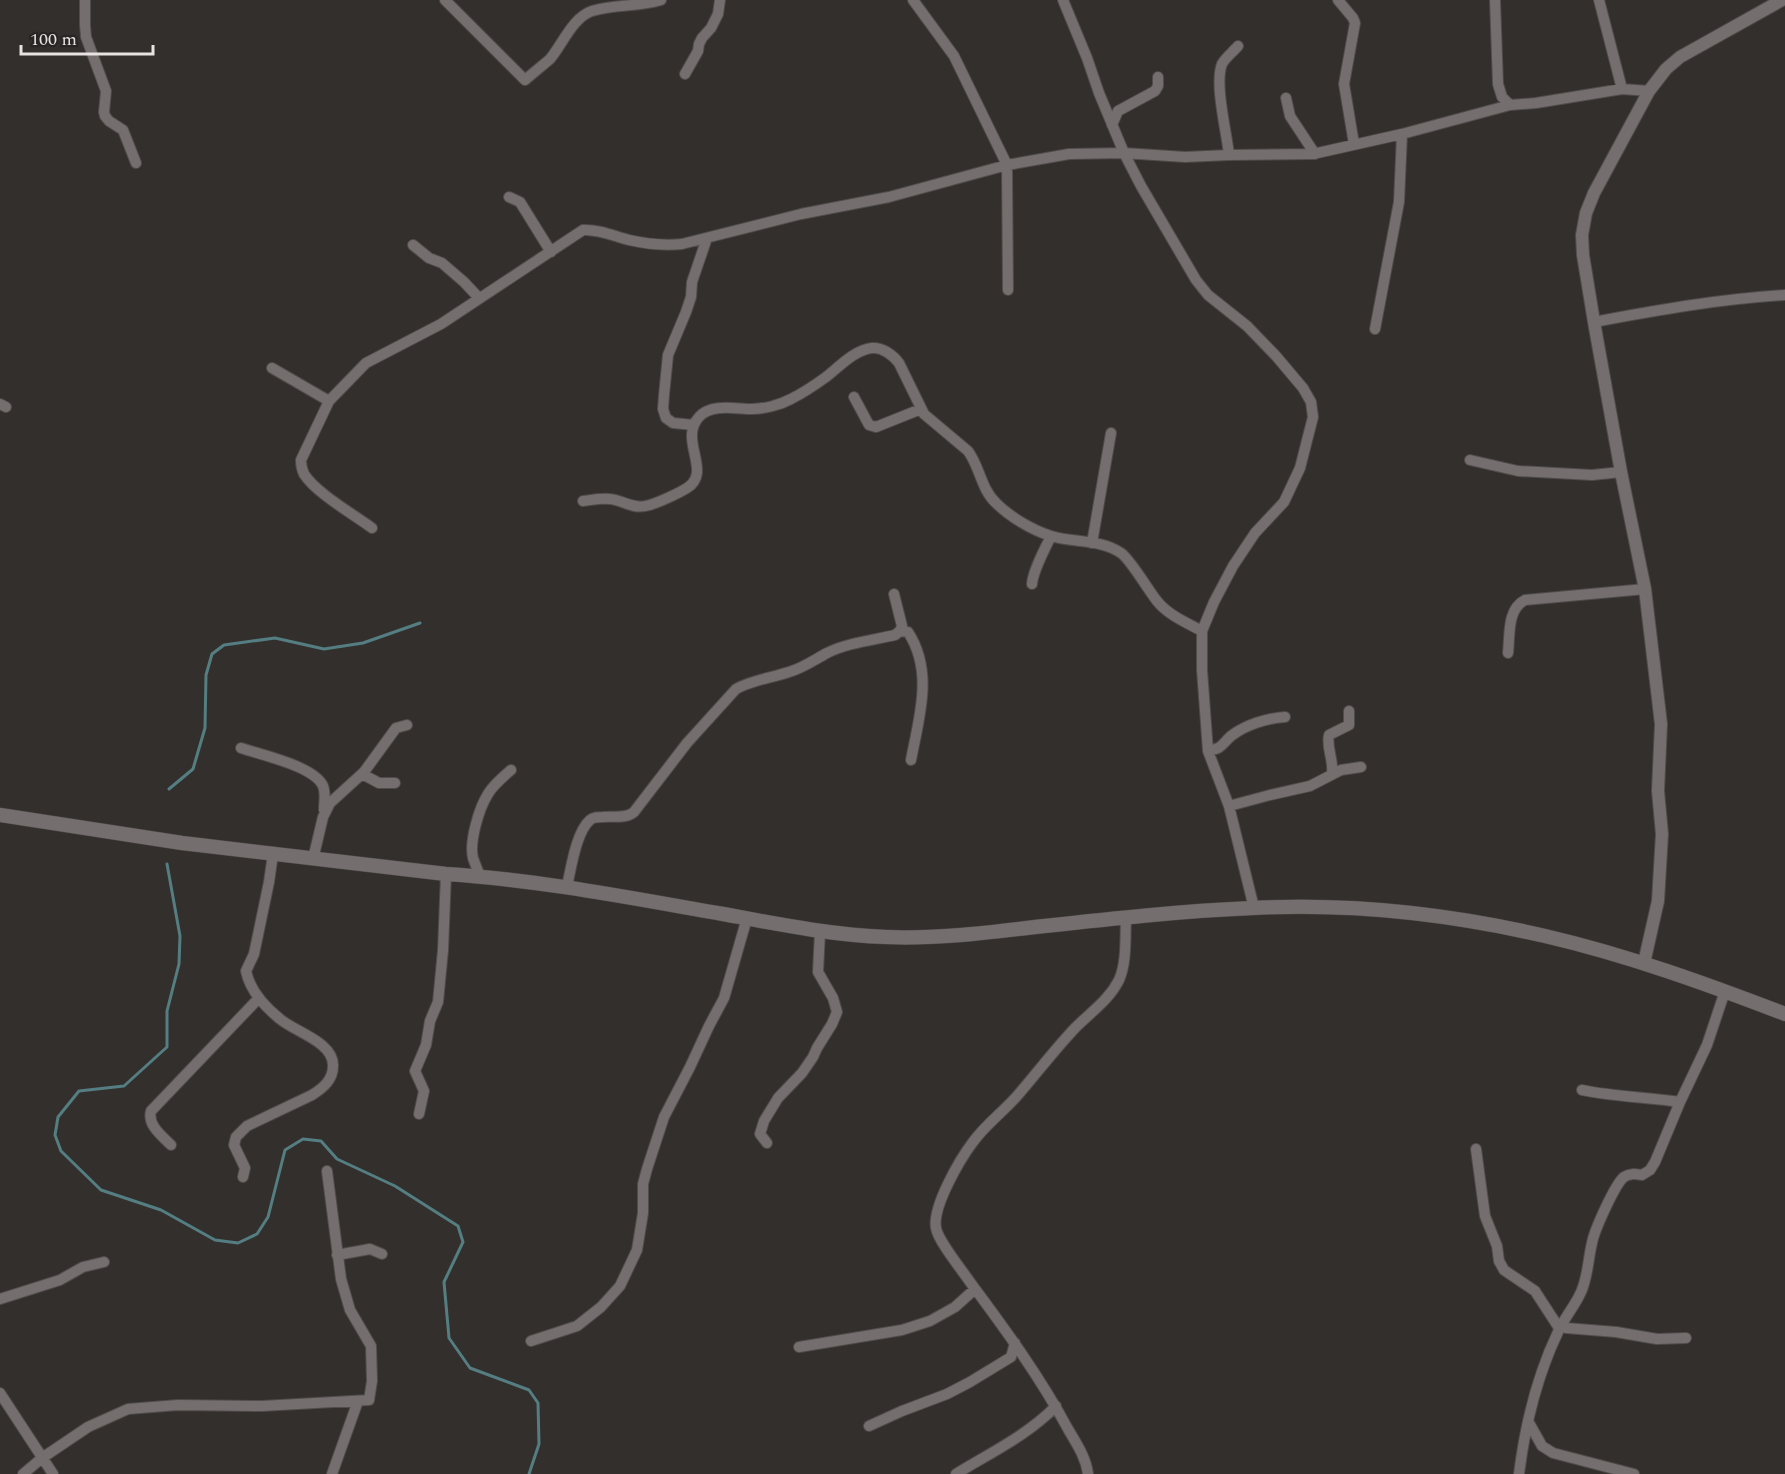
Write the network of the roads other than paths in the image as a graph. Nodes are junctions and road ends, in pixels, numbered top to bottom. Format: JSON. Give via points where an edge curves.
{"nodes":[{"id":1,"x":85,"y":0,"type":"edge"},
{"id":2,"x":445,"y":0,"type":"edge"},
{"id":3,"x":661,"y":0,"type":"edge"},
{"id":4,"x":720,"y":0,"type":"edge"},
{"id":5,"x":913,"y":0,"type":"edge"},
{"id":6,"x":1063,"y":0,"type":"edge"},
{"id":7,"x":1338,"y":0,"type":"edge"},
{"id":8,"x":1495,"y":0,"type":"edge"},
{"id":9,"x":1599,"y":0,"type":"edge"},
{"id":10,"x":1782,"y":0,"type":"edge"},
{"id":11,"x":1238,"y":46,"type":"dead end"},
{"id":12,"x":685,"y":74,"type":"dead end"},
{"id":13,"x":1158,"y":77,"type":"dead end"},
{"id":14,"x":1622,"y":89,"type":"junction"},
{"id":15,"x":1649,"y":91,"type":"junction"},
{"id":16,"x":1286,"y":98,"type":"dead end"},
{"id":17,"x":1510,"y":105,"type":"junction"},
{"id":18,"x":1112,"y":125,"type":"junction"},
{"id":19,"x":1402,"y":134,"type":"junction"},
{"id":20,"x":1354,"y":144,"type":"junction"},
{"id":21,"x":1124,"y":153,"type":"junction"},
{"id":22,"x":1315,"y":154,"type":"junction"},
{"id":23,"x":1229,"y":155,"type":"junction"},
{"id":24,"x":136,"y":163,"type":"dead end"},
{"id":25,"x":1007,"y":165,"type":"junction"},
{"id":26,"x":509,"y":197,"type":"dead end"},
{"id":27,"x":707,"y":238,"type":"junction"},
{"id":28,"x":413,"y":245,"type":"dead end"},
{"id":29,"x":551,"y":252,"type":"junction"},
{"id":30,"x":1008,"y":290,"type":"dead end"},
{"id":31,"x":1785,"y":295,"type":"edge"},
{"id":32,"x":479,"y":298,"type":"junction"},
{"id":33,"x":1594,"y":322,"type":"junction"},
{"id":34,"x":1375,"y":329,"type":"dead end"},
{"id":35,"x":272,"y":368,"type":"dead end"},
{"id":36,"x":854,"y":397,"type":"dead end"},
{"id":37,"x":329,"y":400,"type":"junction"},
{"id":38,"x":921,"y":409,"type":"junction"},
{"id":39,"x":694,"y":425,"type":"junction"},
{"id":40,"x":1111,"y":433,"type":"dead end"},
{"id":41,"x":1470,"y":460,"type":"dead end"},
{"id":42,"x":1621,"y":472,"type":"junction"},
{"id":43,"x":583,"y":501,"type":"dead end"},
{"id":44,"x":372,"y":528,"type":"dead end"},
{"id":45,"x":1051,"y":536,"type":"junction"},
{"id":46,"x":1092,"y":543,"type":"junction"},
{"id":47,"x":1032,"y":584,"type":"dead end"},
{"id":48,"x":1646,"y":589,"type":"junction"},
{"id":49,"x":894,"y":594,"type":"dead end"},
{"id":50,"x":900,"y":631,"type":"junction"},
{"id":51,"x":1203,"y":631,"type":"junction"},
{"id":52,"x":1508,"y":653,"type":"dead end"},
{"id":53,"x":1349,"y":711,"type":"dead end"},
{"id":54,"x":1285,"y":717,"type":"dead end"},
{"id":55,"x":407,"y":725,"type":"dead end"},
{"id":56,"x":241,"y":748,"type":"dead end"},
{"id":57,"x":1208,"y":751,"type":"junction"},
{"id":58,"x":911,"y":760,"type":"dead end"},
{"id":59,"x":1361,"y":767,"type":"dead end"},
{"id":60,"x":511,"y":770,"type":"dead end"},
{"id":61,"x":362,"y":774,"type":"junction"},
{"id":62,"x":1332,"y":774,"type":"junction"},
{"id":63,"x":395,"y":783,"type":"dead end"},
{"id":64,"x":1229,"y":806,"type":"junction"},
{"id":65,"x":0,"y":815,"type":"edge"},
{"id":66,"x":323,"y":817,"type":"junction"},
{"id":67,"x":273,"y":854,"type":"junction"},
{"id":68,"x":313,"y":859,"type":"junction"},
{"id":69,"x":446,"y":874,"type":"junction"},
{"id":70,"x":480,"y":876,"type":"junction"},
{"id":71,"x":567,"y":886,"type":"junction"},
{"id":72,"x":1254,"y":908,"type":"junction"},
{"id":73,"x":747,"y":918,"type":"junction"},
{"id":74,"x":1126,"y":918,"type":"junction"},
{"id":75,"x":820,"y":932,"type":"junction"},
{"id":76,"x":1644,"y":963,"type":"junction"},
{"id":77,"x":1725,"y":991,"type":"junction"},
{"id":78,"x":259,"y":998,"type":"junction"},
{"id":79,"x":1785,"y":1014,"type":"edge"},
{"id":80,"x":1582,"y":1090,"type":"dead end"},
{"id":81,"x":1680,"y":1102,"type":"junction"},
{"id":82,"x":419,"y":1114,"type":"dead end"},
{"id":83,"x":767,"y":1143,"type":"dead end"},
{"id":84,"x":171,"y":1145,"type":"dead end"},
{"id":85,"x":1476,"y":1149,"type":"dead end"},
{"id":86,"x":327,"y":1171,"type":"dead end"},
{"id":87,"x":243,"y":1177,"type":"dead end"},
{"id":88,"x":382,"y":1254,"type":"dead end"},
{"id":89,"x":337,"y":1255,"type":"junction"},
{"id":90,"x":104,"y":1262,"type":"dead end"},
{"id":91,"x":975,"y":1289,"type":"junction"},
{"id":92,"x":0,"y":1299,"type":"edge"},
{"id":93,"x":1561,"y":1326,"type":"junction"},
{"id":94,"x":1686,"y":1338,"type":"dead end"},
{"id":95,"x":531,"y":1341,"type":"dead end"},
{"id":96,"x":1015,"y":1343,"type":"junction"},
{"id":97,"x":799,"y":1347,"type":"dead end"},
{"id":98,"x":0,"y":1394,"type":"edge"},
{"id":99,"x":358,"y":1401,"type":"junction"},
{"id":100,"x":1056,"y":1406,"type":"junction"},
{"id":101,"x":1528,"y":1421,"type":"junction"},
{"id":102,"x":869,"y":1426,"type":"dead end"},
{"id":103,"x":42,"y":1458,"type":"junction"},
{"id":104,"x":23,"y":1474,"type":"edge"},
{"id":105,"x":53,"y":1474,"type":"edge"},
{"id":106,"x":332,"y":1474,"type":"edge"},
{"id":107,"x":956,"y":1474,"type":"edge"},
{"id":108,"x":1088,"y":1474,"type":"edge"},
{"id":109,"x":1519,"y":1474,"type":"edge"},
{"id":110,"x":1634,"y":1474,"type":"edge"}],
"edges":[{"from":1,"to":24,"type":"street","via":[[86,37],[106,91],[105,116],[123,130]]},
{"from":2,"to":3,"type":"street","via":[[525,80],[550,58],[574,25],[590,11]]},
{"from":4,"to":12,"type":"street","via":[[718,14]]},
{"from":5,"to":25,"type":"street","via":[[950,49]]},
{"from":6,"to":18,"type":"street"},
{"from":7,"to":20,"type":"street","via":[[1355,23],[1344,84]]},
{"from":8,"to":17,"type":"street","via":[[1498,84]]},
{"from":9,"to":14,"type":"street"},
{"from":10,"to":15,"type":"street","via":[[1680,57]]},
{"from":11,"to":23,"type":"street","via":[[1221,65],[1220,75]]},
{"from":13,"to":18,"type":"street","via":[[1155,91],[1118,111]]},
{"from":14,"to":15,"type":"street"},
{"from":14,"to":17,"type":"street"},
{"from":15,"to":33,"type":"street","via":[[1586,213],[1583,255]]},
{"from":16,"to":22,"type":"street","via":[[1290,116]]},
{"from":17,"to":19,"type":"street"},
{"from":18,"to":21,"type":"street"},
{"from":19,"to":20,"type":"street"},
{"from":19,"to":34,"type":"street","via":[[1399,202]]},
{"from":20,"to":22,"type":"street"},
{"from":21,"to":23,"type":"street"},
{"from":21,"to":25,"type":"street","via":[[1068,154]]},
{"from":21,"to":51,"type":"street","via":[[1208,296],[1247,326],[1311,402],[1312,417],[1300,468],[1284,502],[1255,533],[1233,566]]},
{"from":22,"to":23,"type":"street"},
{"from":25,"to":27,"type":"street","via":[[889,197]]},
{"from":25,"to":30,"type":"street"},
{"from":26,"to":29,"type":"street","via":[[520,202]]},
{"from":27,"to":29,"type":"street","via":[[668,245],[583,230]]},
{"from":27,"to":39,"type":"street","via":[[686,312],[668,355],[664,394],[666,418]]},
{"from":28,"to":32,"type":"street","via":[[456,274]]},
{"from":29,"to":32,"type":"street"},
{"from":31,"to":33,"type":"street","via":[[1743,297]]},
{"from":32,"to":37,"type":"street","via":[[441,324],[366,363]]},
{"from":33,"to":42,"type":"street"},
{"from":35,"to":37,"type":"street"},
{"from":36,"to":38,"type":"street","via":[[872,427]]},
{"from":37,"to":44,"type":"street","via":[[301,466],[320,490]]},
{"from":38,"to":39,"type":"street","via":[[895,358],[872,348],[858,353],[782,403],[753,409],[717,409],[699,416]]},
{"from":38,"to":45,"type":"street","via":[[974,458],[988,494],[996,503]]},
{"from":39,"to":43,"type":"street","via":[[691,435],[698,473],[686,489],[645,507],[612,499]]},
{"from":40,"to":46,"type":"street"},
{"from":41,"to":42,"type":"street","via":[[1518,471],[1592,475]]},
{"from":42,"to":48,"type":"street"},
{"from":45,"to":46,"type":"street"},
{"from":45,"to":47,"type":"street"},
{"from":46,"to":51,"type":"street","via":[[1110,546],[1123,554],[1158,604]]},
{"from":48,"to":52,"type":"street","via":[[1525,600],[1515,607],[1511,619]]},
{"from":48,"to":76,"type":"street","via":[[1661,724],[1658,791],[1662,834],[1658,901]]},
{"from":49,"to":50,"type":"street"},
{"from":50,"to":58,"type":"street","via":[[908,632],[914,642],[924,684]]},
{"from":50,"to":71,"type":"street","via":[[828,653],[799,668],[736,689],[687,743],[630,816],[597,817],[587,822]]},
{"from":51,"to":57,"type":"street"},
{"from":53,"to":62,"type":"street","via":[[1349,725],[1329,735],[1327,740]]},
{"from":54,"to":57,"type":"street","via":[[1259,722],[1232,736],[1220,749]]},
{"from":55,"to":61,"type":"street","via":[[396,728]]},
{"from":56,"to":66,"type":"street","via":[[298,766],[322,783]]},
{"from":57,"to":64,"type":"street"},
{"from":59,"to":62,"type":"street"},
{"from":60,"to":70,"type":"street","via":[[487,795],[479,815],[472,854]]},
{"from":61,"to":63,"type":"street","via":[[379,783]]},
{"from":61,"to":66,"type":"street","via":[[330,803]]},
{"from":62,"to":64,"type":"street","via":[[1310,786]]},
{"from":64,"to":72,"type":"street"},
{"from":65,"to":67,"type":"main road"},
{"from":66,"to":68,"type":"street"},
{"from":67,"to":68,"type":"main road"},
{"from":67,"to":78,"type":"street","via":[[254,954],[246,970]]},
{"from":68,"to":69,"type":"main road"},
{"from":69,"to":70,"type":"main road"},
{"from":69,"to":82,"type":"street","via":[[438,1002],[415,1071],[424,1091]]},
{"from":70,"to":71,"type":"main road"},
{"from":71,"to":73,"type":"main road"},
{"from":72,"to":74,"type":"main road"},
{"from":72,"to":76,"type":"main road","via":[[1377,910],[1476,922]]},
{"from":73,"to":75,"type":"main road"},
{"from":73,"to":95,"type":"street","via":[[724,998],[664,1117],[646,1169],[637,1250],[620,1286],[601,1308],[577,1326]]},
{"from":74,"to":75,"type":"main road","via":[[944,936]]},
{"from":74,"to":91,"type":"street","via":[[1125,954],[1119,980],[1107,998],[973,1141],[944,1192],[935,1227]]},
{"from":75,"to":83,"type":"street","via":[[818,972],[837,1012],[813,1057],[778,1098],[765,1122],[760,1134]]},
{"from":76,"to":77,"type":"main road"},
{"from":77,"to":79,"type":"main road"},
{"from":77,"to":81,"type":"street","via":[[1707,1045]]},
{"from":78,"to":84,"type":"street","via":[[151,1111],[152,1124]]},
{"from":78,"to":87,"type":"street","via":[[281,1020],[322,1045],[330,1053],[333,1067],[331,1077],[320,1090],[247,1126],[236,1137],[234,1145],[245,1168]]},
{"from":80,"to":81,"type":"street"},
{"from":81,"to":93,"type":"street","via":[[1650,1170],[1623,1178],[1610,1197],[1592,1239],[1582,1290]]},
{"from":85,"to":93,"type":"street","via":[[1485,1216],[1501,1266],[1535,1291]]},
{"from":86,"to":89,"type":"street"},
{"from":88,"to":89,"type":"street","via":[[370,1249]]},
{"from":89,"to":99,"type":"street","via":[[346,1300],[371,1346],[369,1400]]},
{"from":90,"to":92,"type":"street"},
{"from":91,"to":96,"type":"street"},
{"from":91,"to":97,"type":"street","via":[[930,1321],[902,1330]]},
{"from":93,"to":94,"type":"street","via":[[1657,1339]]},
{"from":93,"to":101,"type":"street","via":[[1548,1354]]},
{"from":96,"to":100,"type":"street"},
{"from":96,"to":102,"type":"street","via":[[1008,1360],[970,1382]]},
{"from":98,"to":103,"type":"street"},
{"from":99,"to":103,"type":"street","via":[[129,1409],[88,1428]]},
{"from":99,"to":106,"type":"street"},
{"from":100,"to":107,"type":"street","via":[[1029,1429]]},
{"from":100,"to":108,"type":"street","via":[[1083,1456]]},
{"from":101,"to":109,"type":"street"},
{"from":101,"to":110,"type":"street","via":[[1542,1446],[1553,1453]]},
{"from":103,"to":104,"type":"street"},
{"from":103,"to":105,"type":"street"}]}
